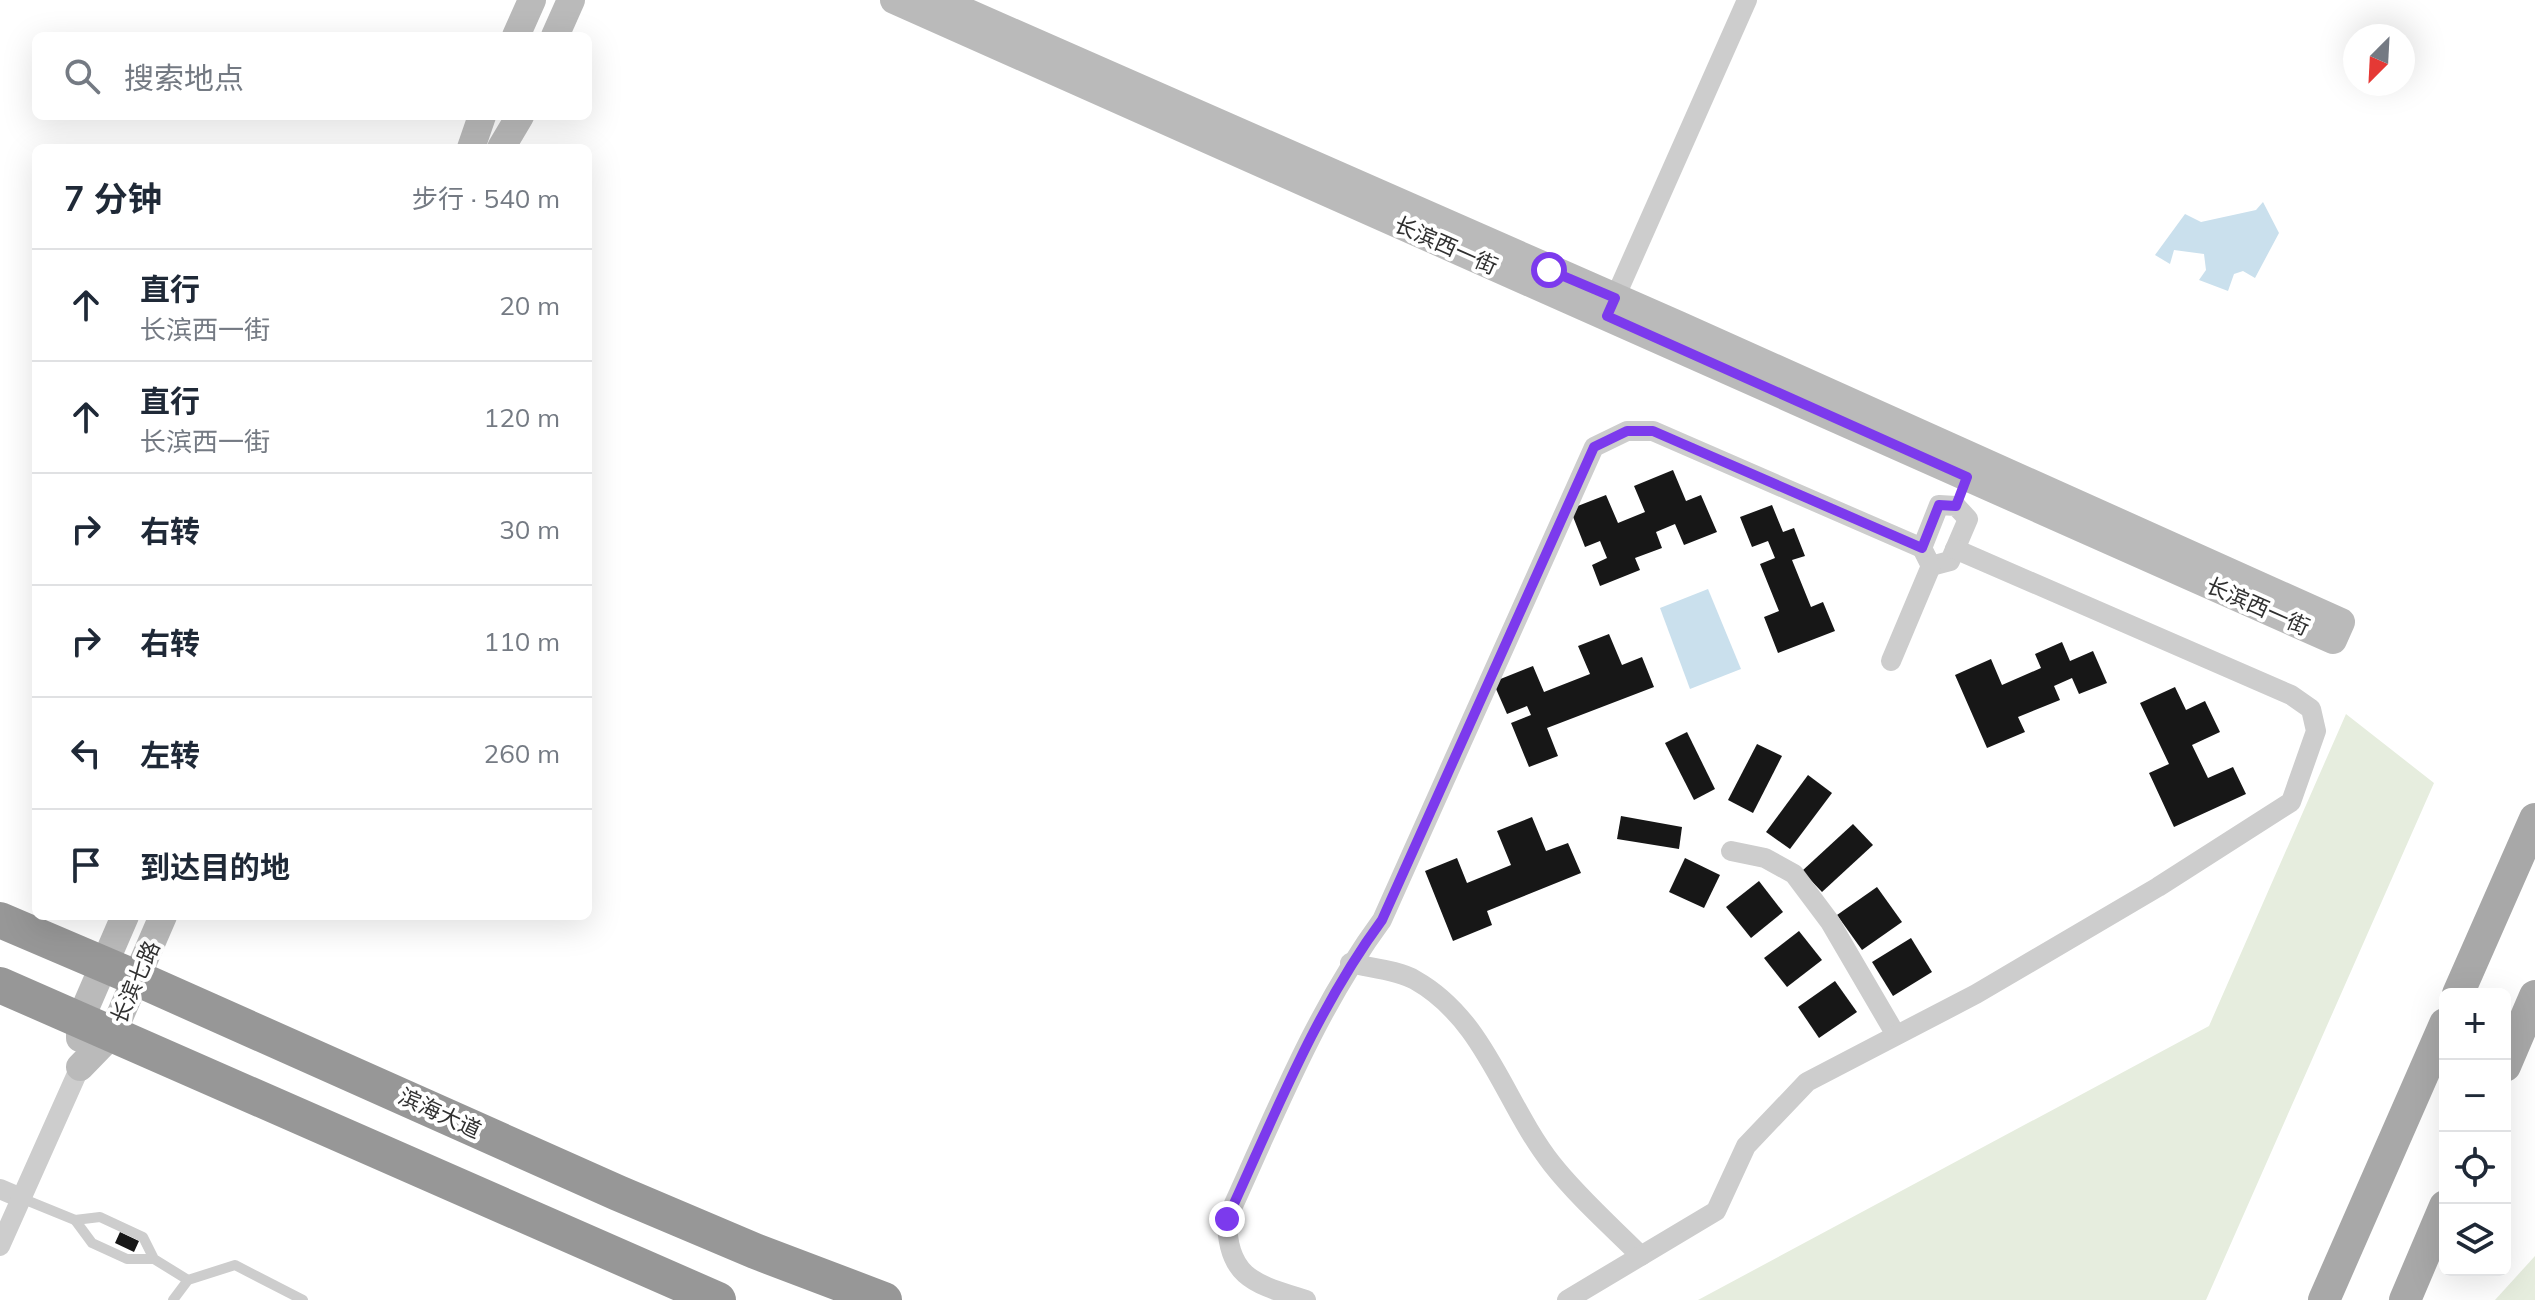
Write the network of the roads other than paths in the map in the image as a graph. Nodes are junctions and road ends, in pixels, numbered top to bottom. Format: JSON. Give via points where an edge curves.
{"nodes":[{"id":1,"x":532,"y":0,"type":"edge"},
{"id":2,"x":571,"y":0,"type":"edge"},
{"id":3,"x":894,"y":0,"type":"edge"},
{"id":4,"x":939,"y":0,"type":"edge"},
{"id":5,"x":1747,"y":0,"type":"edge"},
{"id":6,"x":518,"y":32,"type":"edge"},
{"id":7,"x":557,"y":32,"type":"edge"},
{"id":8,"x":481,"y":120,"type":"edge"},
{"id":9,"x":518,"y":120,"type":"edge"},
{"id":10,"x":472,"y":144,"type":"edge"},
{"id":11,"x":503,"y":144,"type":"edge"},
{"id":12,"x":1611,"y":307,"type":"junction"},
{"id":13,"x":1967,"y":477,"type":"junction"},
{"id":14,"x":1956,"y":506,"type":"junction"},
{"id":15,"x":1955,"y":549,"type":"junction"},
{"id":16,"x":1926,"y":557,"type":"junction"},
{"id":17,"x":1891,"y":661,"type":"dead end"},
{"id":18,"x":2535,"y":819,"type":"edge"},
{"id":19,"x":1731,"y":851,"type":"dead end"},
{"id":20,"x":0,"y":920,"type":"edge"},
{"id":21,"x":123,"y":920,"type":"edge"},
{"id":22,"x":161,"y":920,"type":"edge"},
{"id":23,"x":1350,"y":963,"type":"junction"},
{"id":24,"x":104,"y":964,"type":"junction"},
{"id":25,"x":136,"y":978,"type":"junction"},
{"id":26,"x":0,"y":985,"type":"edge"},
{"id":27,"x":2461,"y":988,"type":"edge"},
{"id":28,"x":2535,"y":996,"type":"edge"},
{"id":29,"x":96,"y":1027,"type":"junction"},
{"id":30,"x":1896,"y":1035,"type":"junction"},
{"id":31,"x":2439,"y":1038,"type":"edge"},
{"id":32,"x":2508,"y":1060,"type":"edge"},
{"id":33,"x":80,"y":1067,"type":"joint"},
{"id":34,"x":0,"y":1189,"type":"edge"},
{"id":35,"x":21,"y":1198,"type":"junction"},
{"id":36,"x":75,"y":1220,"type":"junction"},
{"id":37,"x":2439,"y":1220,"type":"edge"},
{"id":38,"x":0,"y":1246,"type":"edge"},
{"id":39,"x":1641,"y":1256,"type":"junction"},
{"id":40,"x":154,"y":1259,"type":"junction"},
{"id":41,"x":188,"y":1280,"type":"junction"},
{"id":42,"x":173,"y":1300,"type":"edge"},
{"id":43,"x":303,"y":1300,"type":"edge"},
{"id":44,"x":718,"y":1300,"type":"edge"},
{"id":45,"x":884,"y":1300,"type":"edge"},
{"id":46,"x":1306,"y":1300,"type":"edge"},
{"id":47,"x":1567,"y":1300,"type":"edge"},
{"id":48,"x":2324,"y":1300,"type":"edge"},
{"id":49,"x":2405,"y":1300,"type":"edge"}],
"edges":[{"from":1,"to":6,"type":"street"},
{"from":2,"to":7,"type":"street"},
{"from":3,"to":12,"type":"street","name":"长滨西一街"},
{"from":4,"to":12,"type":"street","name":"长滨西一街"},
{"from":5,"to":12,"type":"street"},
{"from":8,"to":10,"type":"street"},
{"from":9,"to":11,"type":"street"},
{"from":12,"to":13,"type":"street","name":"长滨西一街"},
{"from":12,"to":13,"type":"street","name":"长滨西一街","via":[[2341,622],[2333,640]]},
{"from":13,"to":14,"type":"street"},
{"from":14,"to":15,"type":"street","via":[[1968,519]]},
{"from":14,"to":16,"type":"street","via":[[1939,505]]},
{"from":15,"to":16,"type":"street","via":[[1950,561]]},
{"from":15,"to":30,"type":"street","via":[[2291,695],[2311,709],[2316,731],[2291,802],[2158,887]]},
{"from":16,"to":17,"type":"street"},
{"from":16,"to":23,"type":"street","via":[[1653,431],[1627,431],[1594,447],[1382,920]]},
{"from":18,"to":27,"type":"main road"},
{"from":19,"to":30,"type":"street","via":[[1765,858],[1794,874],[1830,922]]},
{"from":20,"to":24,"type":"highway","name":"滨海大道"},
{"from":21,"to":24,"type":"street","name":"长滨七路"},
{"from":22,"to":25,"type":"street","name":"长滨七路"},
{"from":23,"to":39,"type":"street","via":[[1413,978],[1451,1007],[1489,1054],[1552,1165]]},
{"from":23,"to":46,"type":"street","via":[[1312,1032],[1227,1219],[1227,1244],[1240,1270],[1266,1287]]},
{"from":24,"to":25,"type":"highway","name":"滨海大道"},
{"from":24,"to":29,"type":"street","name":"长滨七路"},
{"from":25,"to":29,"type":"street","name":"长滨七路"},
{"from":25,"to":45,"type":"highway","name":"滨海大道","via":[[618,1193]]},
{"from":26,"to":29,"type":"highway"},
{"from":28,"to":32,"type":"main road"},
{"from":29,"to":33,"type":"street","name":"长滨七路"},
{"from":29,"to":44,"type":"highway"},
{"from":30,"to":39,"type":"street","via":[[1807,1082],[1746,1146],[1716,1211]]},
{"from":31,"to":48,"type":"main road"},
{"from":33,"to":35,"type":"street"},
{"from":34,"to":35,"type":"street"},
{"from":35,"to":36,"type":"lane"},
{"from":35,"to":38,"type":"street"},
{"from":36,"to":40,"type":"lane","via":[[92,1243],[127,1259]]},
{"from":36,"to":40,"type":"lane","via":[[100,1217],[143,1237]]},
{"from":37,"to":49,"type":"main road"},
{"from":39,"to":47,"type":"street"},
{"from":40,"to":41,"type":"lane"},
{"from":41,"to":42,"type":"lane"},
{"from":41,"to":43,"type":"lane","via":[[235,1265]]}]}
